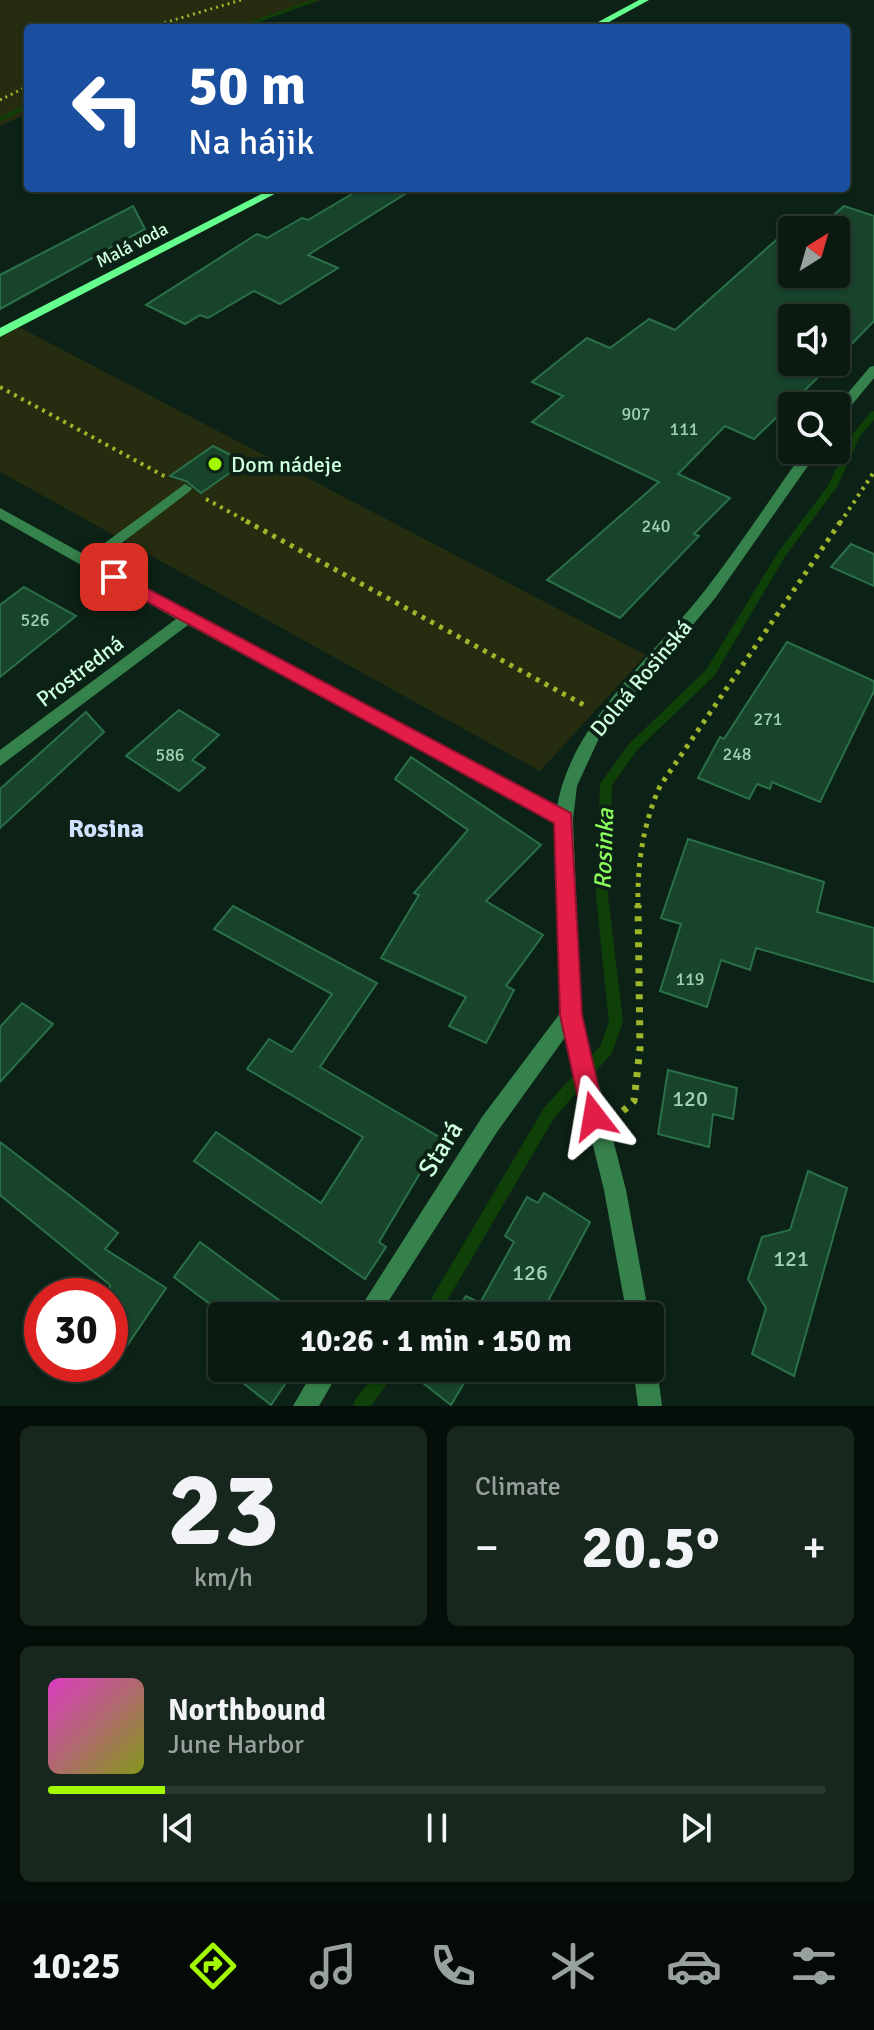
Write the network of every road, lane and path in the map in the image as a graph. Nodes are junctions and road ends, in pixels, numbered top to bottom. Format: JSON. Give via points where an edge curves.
{"nodes":[{"id":1,"x":241,"y":0,"type":"edge"},
{"id":2,"x":645,"y":0,"type":"edge"},
{"id":3,"x":160,"y":24,"type":"edge"},
{"id":4,"x":599,"y":24,"type":"edge"},
{"id":5,"x":24,"y":88,"type":"edge"},
{"id":6,"x":0,"y":100,"type":"edge"},
{"id":7,"x":273,"y":192,"type":"edge"},
{"id":8,"x":0,"y":333,"type":"edge"},
{"id":9,"x":874,"y":370,"type":"edge"},
{"id":10,"x":0,"y":387,"type":"edge"},
{"id":11,"x":850,"y":398,"type":"edge"},
{"id":12,"x":802,"y":464,"type":"edge"},
{"id":13,"x":874,"y":472,"type":"edge"},
{"id":14,"x":185,"y":488,"type":"junction"},
{"id":15,"x":0,"y":513,"type":"edge"},
{"id":16,"x":88,"y":562,"type":"junction"},
{"id":17,"x":187,"y":618,"type":"junction"},
{"id":18,"x":606,"y":718,"type":"junction"},
{"id":19,"x":0,"y":759,"type":"edge"},
{"id":20,"x":564,"y":819,"type":"junction"},
{"id":21,"x":571,"y":1015,"type":"junction"},
{"id":22,"x":596,"y":1124,"type":"junction"},
{"id":23,"x":376,"y":1302,"type":"edge"},
{"id":24,"x":635,"y":1302,"type":"edge"},
{"id":25,"x":320,"y":1382,"type":"edge"},
{"id":26,"x":647,"y":1382,"type":"edge"},
{"id":27,"x":305,"y":1406,"type":"edge"},
{"id":28,"x":650,"y":1406,"type":"edge"}],
"edges":[{"from":1,"to":3,"type":"path"},
{"from":2,"to":4,"type":"street"},
{"from":5,"to":6,"type":"path"},
{"from":7,"to":8,"type":"street","name":"Malá voda"},
{"from":9,"to":11,"type":"street"},
{"from":10,"to":14,"type":"path"},
{"from":12,"to":18,"type":"street","name":"Dolná Rosinská","via":[[711,593]]},
{"from":13,"to":22,"type":"path","via":[[693,736],[650,809],[637,874],[641,1021],[634,1101]]},
{"from":14,"to":16,"type":"street"},
{"from":14,"to":18,"type":"path"},
{"from":15,"to":16,"type":"street"},
{"from":16,"to":17,"type":"street"},
{"from":17,"to":19,"type":"street","name":"Prostredná"},
{"from":17,"to":20,"type":"street"},
{"from":18,"to":20,"type":"street","name":"Dolná Rosinská","via":[[579,758]]},
{"from":20,"to":21,"type":"street","name":"Dolná Rosinská"},
{"from":21,"to":22,"type":"street","name":"Dolná Rosinská"},
{"from":21,"to":23,"type":"street","name":"Stará","via":[[532,1059]]},
{"from":22,"to":24,"type":"street","name":"Dolná Rosinská","via":[[615,1190]]},
{"from":25,"to":27,"type":"street"},
{"from":26,"to":28,"type":"street"}]}
